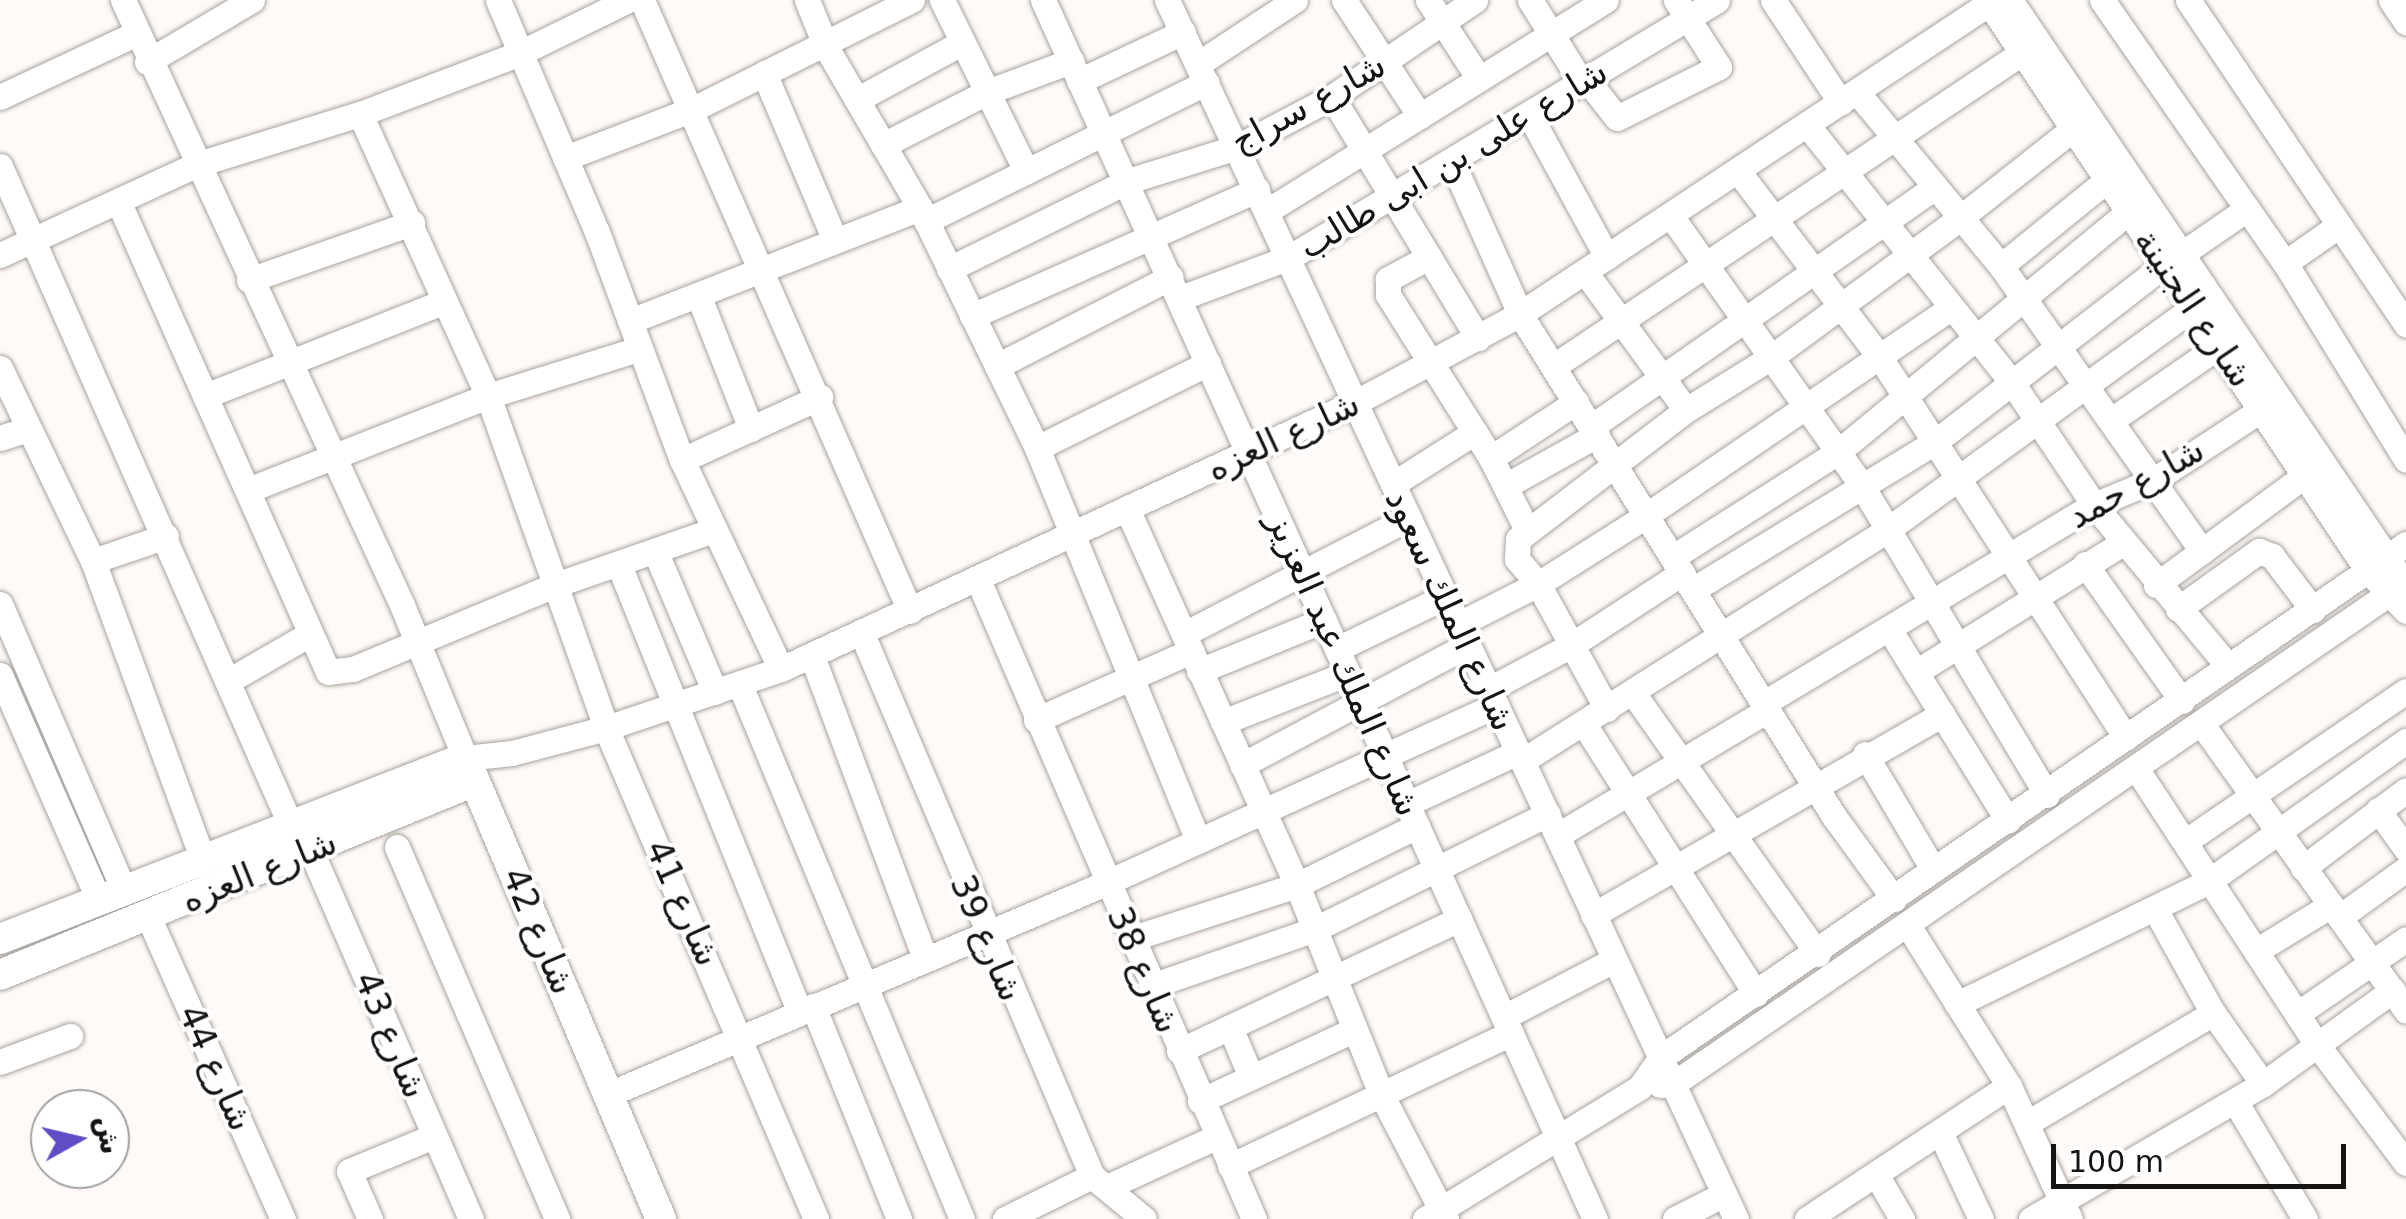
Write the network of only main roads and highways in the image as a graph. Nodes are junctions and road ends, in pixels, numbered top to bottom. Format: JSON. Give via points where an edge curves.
{"nodes":[{"id":1,"x":470,"y":770,"type":"junction"},
{"id":2,"x":0,"y":939,"type":"edge"},
{"id":3,"x":0,"y":975,"type":"edge"},
{"id":4,"x":661,"y":1219,"type":"edge"}],
"edges":[{"from":1,"to":2,"type":"main road","name":"شارع العزه","via":[[291,826]]},
{"from":1,"to":3,"type":"main road","name":"شارع العزه","via":[[311,851]]},
{"from":1,"to":4,"type":"main road","name":"شارع 42"}]}
